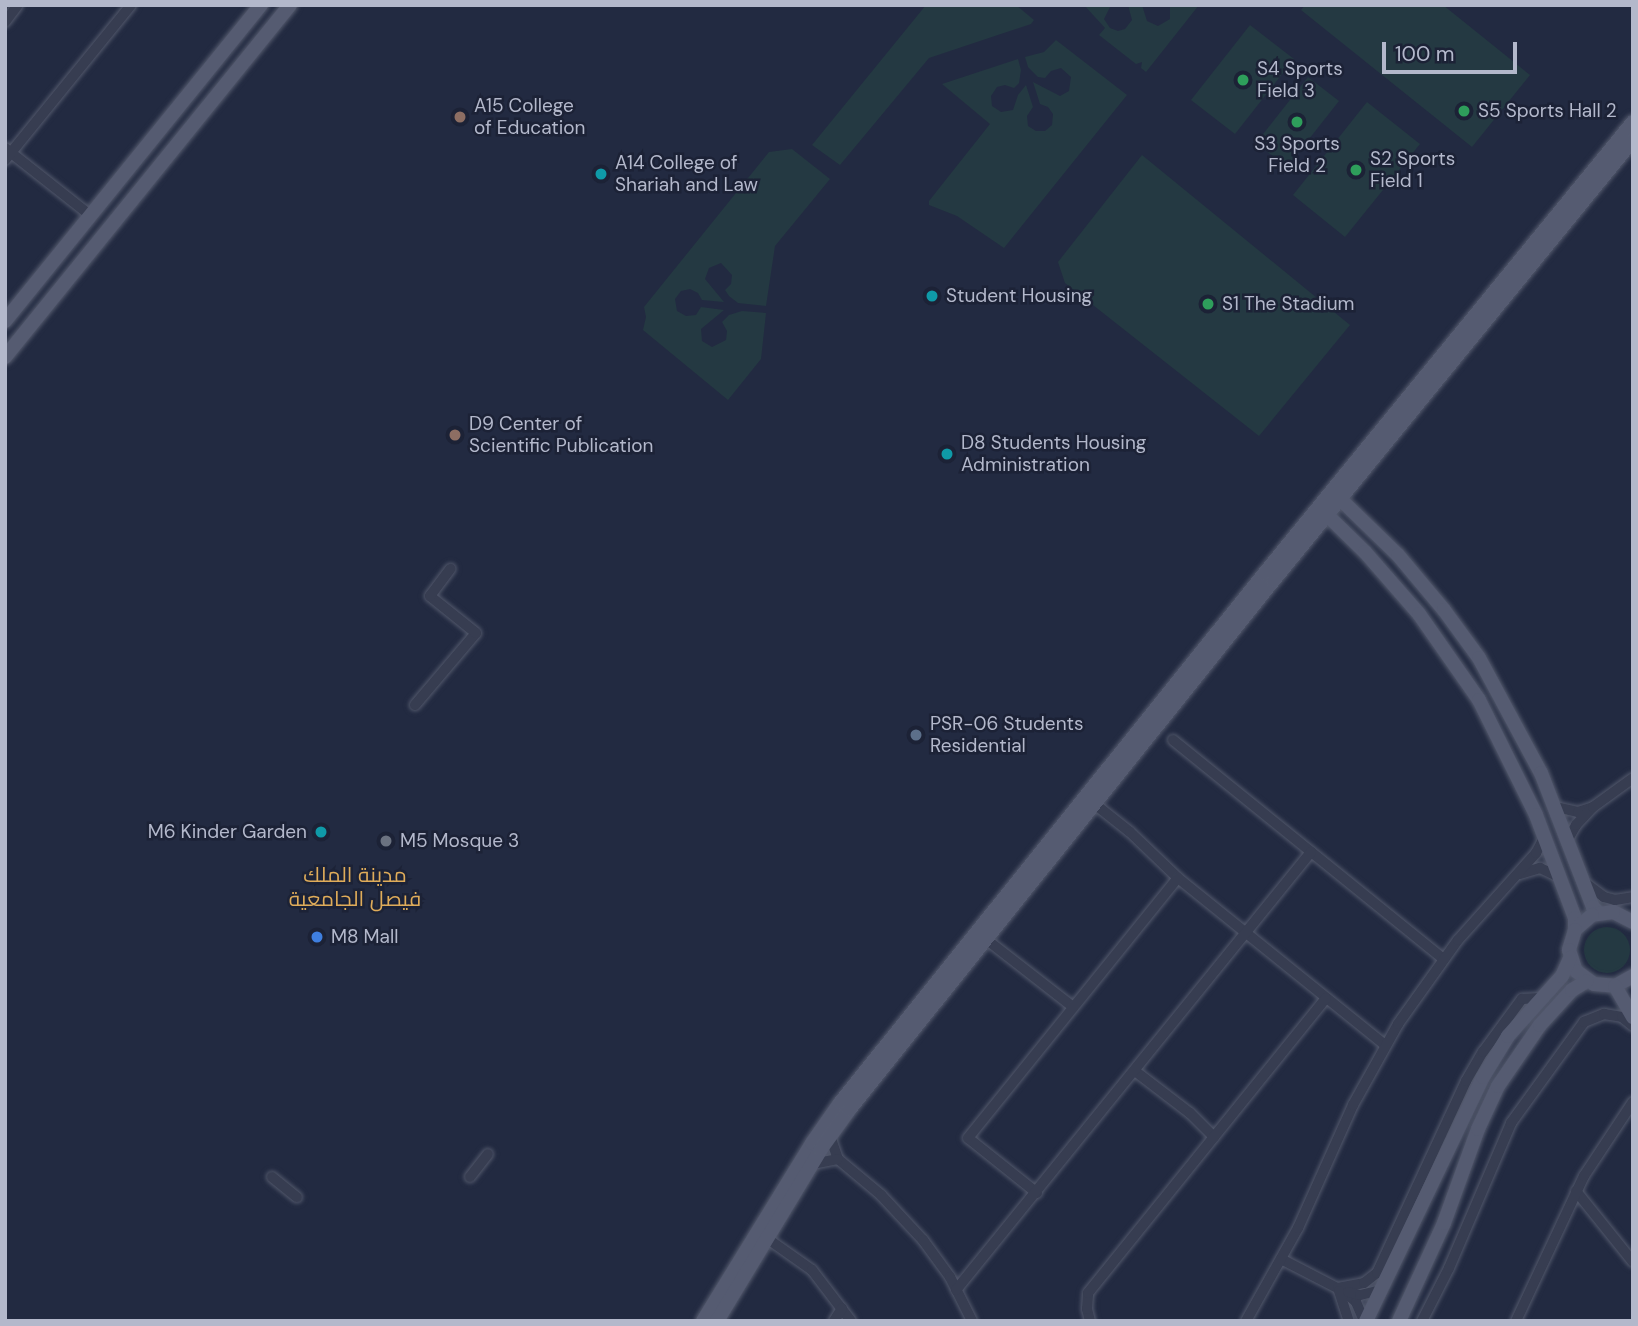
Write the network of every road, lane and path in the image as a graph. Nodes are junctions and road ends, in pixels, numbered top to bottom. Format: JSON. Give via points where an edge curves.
{"nodes":[{"id":1,"x":18,"y":5,"type":"edge"},
{"id":2,"x":131,"y":5,"type":"edge"},
{"id":3,"x":261,"y":5,"type":"edge"},
{"id":4,"x":290,"y":5,"type":"edge"},
{"id":5,"x":5,"y":22,"type":"edge"},
{"id":6,"x":1633,"y":122,"type":"edge"},
{"id":7,"x":1633,"y":141,"type":"edge"},
{"id":8,"x":7,"y":154,"type":"edge"},
{"id":9,"x":91,"y":216,"type":"junction"},
{"id":10,"x":5,"y":321,"type":"edge"},
{"id":11,"x":5,"y":357,"type":"edge"},
{"id":12,"x":1337,"y":496,"type":"junction"},
{"id":13,"x":1323,"y":512,"type":"junction"},
{"id":14,"x":450,"y":569,"type":"dead end"},
{"id":15,"x":415,"y":705,"type":"dead end"},
{"id":16,"x":1173,"y":740,"type":"dead end"},
{"id":17,"x":1633,"y":778,"type":"edge"},
{"id":18,"x":1096,"y":805,"type":"junction"},
{"id":19,"x":1556,"y":807,"type":"junction"},
{"id":20,"x":1593,"y":807,"type":"junction"},
{"id":21,"x":1544,"y":838,"type":"junction"},
{"id":22,"x":1568,"y":839,"type":"junction"},
{"id":23,"x":1311,"y":852,"type":"junction"},
{"id":24,"x":1530,"y":861,"type":"junction"},
{"id":25,"x":1539,"y":868,"type":"junction"},
{"id":26,"x":1559,"y":877,"type":"junction"},
{"id":27,"x":1178,"y":878,"type":"junction"},
{"id":28,"x":1512,"y":879,"type":"junction"},
{"id":29,"x":1584,"y":882,"type":"junction"},
{"id":30,"x":1633,"y":897,"type":"edge"},
{"id":31,"x":1599,"y":913,"type":"junction"},
{"id":32,"x":1631,"y":918,"type":"edge"},
{"id":33,"x":1575,"y":930,"type":"junction"},
{"id":34,"x":1247,"y":933,"type":"junction"},
{"id":35,"x":987,"y":940,"type":"junction"},
{"id":36,"x":1570,"y":958,"type":"junction"},
{"id":37,"x":1443,"y":959,"type":"junction"},
{"id":38,"x":1632,"y":980,"type":"edge"},
{"id":39,"x":1587,"y":981,"type":"junction"},
{"id":40,"x":1615,"y":986,"type":"junction"},
{"id":41,"x":1326,"y":998,"type":"junction"},
{"id":42,"x":1539,"y":998,"type":"junction"},
{"id":43,"x":1073,"y":1007,"type":"junction"},
{"id":44,"x":1633,"y":1017,"type":"edge"},
{"id":45,"x":1633,"y":1026,"type":"edge"},
{"id":46,"x":1385,"y":1045,"type":"junction"},
{"id":47,"x":1135,"y":1071,"type":"junction"},
{"id":48,"x":1633,"y":1102,"type":"edge"},
{"id":49,"x":830,"y":1136,"type":"junction"},
{"id":50,"x":1214,"y":1137,"type":"junction"},
{"id":51,"x":488,"y":1154,"type":"dead end"},
{"id":52,"x":838,"y":1159,"type":"junction"},
{"id":53,"x":813,"y":1164,"type":"junction"},
{"id":54,"x":272,"y":1177,"type":"dead end"},
{"id":55,"x":470,"y":1177,"type":"dead end"},
{"id":56,"x":1576,"y":1191,"type":"junction"},
{"id":57,"x":1037,"y":1193,"type":"junction"},
{"id":58,"x":297,"y":1198,"type":"dead end"},
{"id":59,"x":768,"y":1239,"type":"junction"},
{"id":60,"x":1281,"y":1259,"type":"junction"},
{"id":61,"x":1633,"y":1262,"type":"edge"},
{"id":62,"x":1340,"y":1289,"type":"junction"},
{"id":63,"x":956,"y":1290,"type":"junction"},
{"id":64,"x":1382,"y":1290,"type":"junction"},
{"id":65,"x":842,"y":1308,"type":"junction"},
{"id":66,"x":703,"y":1321,"type":"edge"},
{"id":67,"x":717,"y":1321,"type":"edge"},
{"id":68,"x":834,"y":1321,"type":"edge"},
{"id":69,"x":851,"y":1321,"type":"edge"},
{"id":70,"x":972,"y":1321,"type":"edge"},
{"id":71,"x":1090,"y":1321,"type":"edge"},
{"id":72,"x":1246,"y":1321,"type":"edge"},
{"id":73,"x":1349,"y":1321,"type":"edge"},
{"id":74,"x":1365,"y":1321,"type":"edge"},
{"id":75,"x":1399,"y":1321,"type":"edge"},
{"id":76,"x":1422,"y":1321,"type":"edge"},
{"id":77,"x":1516,"y":1321,"type":"edge"}],
"edges":[{"from":1,"to":5,"type":"street"},
{"from":2,"to":8,"type":"street"},
{"from":3,"to":9,"type":"main road"},
{"from":4,"to":11,"type":"main road"},
{"from":6,"to":12,"type":"main road"},
{"from":7,"to":12,"type":"main road"},
{"from":8,"to":9,"type":"street"},
{"from":9,"to":10,"type":"main road"},
{"from":12,"to":13,"type":"main road"},
{"from":12,"to":19,"type":"main road","via":[[1398,555],[1466,639],[1510,709]]},
{"from":13,"to":18,"type":"main road"},
{"from":13,"to":21,"type":"main road","via":[[1382,569],[1448,651],[1501,740]]},
{"from":13,"to":66,"type":"main road","via":[[840,1103]]},
{"from":14,"to":15,"type":"street","via":[[430,596],[476,633]]},
{"from":16,"to":23,"type":"street"},
{"from":17,"to":20,"type":"street"},
{"from":18,"to":27,"type":"street"},
{"from":18,"to":35,"type":"main road"},
{"from":19,"to":20,"type":"street","via":[[1578,812]]},
{"from":19,"to":22,"type":"main road"},
{"from":20,"to":22,"type":"street"},
{"from":21,"to":24,"type":"street"},
{"from":21,"to":26,"type":"main road"},
{"from":22,"to":29,"type":"main road"},
{"from":23,"to":34,"type":"street"},
{"from":23,"to":37,"type":"street"},
{"from":24,"to":25,"type":"street"},
{"from":24,"to":28,"type":"street"},
{"from":25,"to":26,"type":"street"},
{"from":25,"to":28,"type":"street"},
{"from":26,"to":33,"type":"main road"},
{"from":27,"to":34,"type":"street"},
{"from":27,"to":43,"type":"street"},
{"from":28,"to":37,"type":"street"},
{"from":29,"to":30,"type":"street","via":[[1604,897]]},
{"from":29,"to":31,"type":"main road"},
{"from":31,"to":32,"type":"main road"},
{"from":31,"to":33,"type":"main road"},
{"from":33,"to":36,"type":"main road"},
{"from":34,"to":41,"type":"street"},
{"from":34,"to":47,"type":"street"},
{"from":35,"to":43,"type":"street"},
{"from":35,"to":49,"type":"main road"},
{"from":36,"to":39,"type":"main road"},
{"from":36,"to":42,"type":"main road","via":[[1562,976]]},
{"from":37,"to":46,"type":"street"},
{"from":38,"to":40,"type":"main road"},
{"from":39,"to":40,"type":"main road"},
{"from":39,"to":75,"type":"main road","via":[[1572,990],[1539,1025],[1498,1086]]},
{"from":40,"to":44,"type":"main road"},
{"from":41,"to":46,"type":"street"},
{"from":41,"to":50,"type":"street"},
{"from":42,"to":62,"type":"street","via":[[1522,999],[1483,1052],[1377,1273],[1364,1283]]},
{"from":42,"to":64,"type":"main road","via":[[1477,1088]]},
{"from":43,"to":57,"type":"street","via":[[968,1138]]},
{"from":45,"to":76,"type":"street","via":[[1622,1017],[1604,1014],[1584,1022],[1518,1113]]},
{"from":46,"to":60,"type":"street"},
{"from":47,"to":50,"type":"street"},
{"from":47,"to":57,"type":"street"},
{"from":48,"to":56,"type":"street"},
{"from":49,"to":52,"type":"street"},
{"from":49,"to":53,"type":"main road"},
{"from":50,"to":71,"type":"street","via":[[1088,1293]]},
{"from":51,"to":55,"type":"street"},
{"from":52,"to":53,"type":"street"},
{"from":52,"to":63,"type":"street","via":[[905,1219]]},
{"from":53,"to":59,"type":"main road"},
{"from":54,"to":58,"type":"street"},
{"from":56,"to":61,"type":"street"},
{"from":56,"to":77,"type":"street"},
{"from":57,"to":63,"type":"street"},
{"from":59,"to":65,"type":"street","via":[[812,1270]]},
{"from":59,"to":67,"type":"main road"},
{"from":60,"to":62,"type":"street"},
{"from":60,"to":72,"type":"street"},
{"from":62,"to":64,"type":"street","via":[[1360,1295]]},
{"from":62,"to":73,"type":"street"},
{"from":62,"to":74,"type":"street","via":[[1356,1302]]},
{"from":63,"to":70,"type":"street"},
{"from":64,"to":74,"type":"main road"},
{"from":65,"to":68,"type":"street"},
{"from":65,"to":69,"type":"street"}]}
